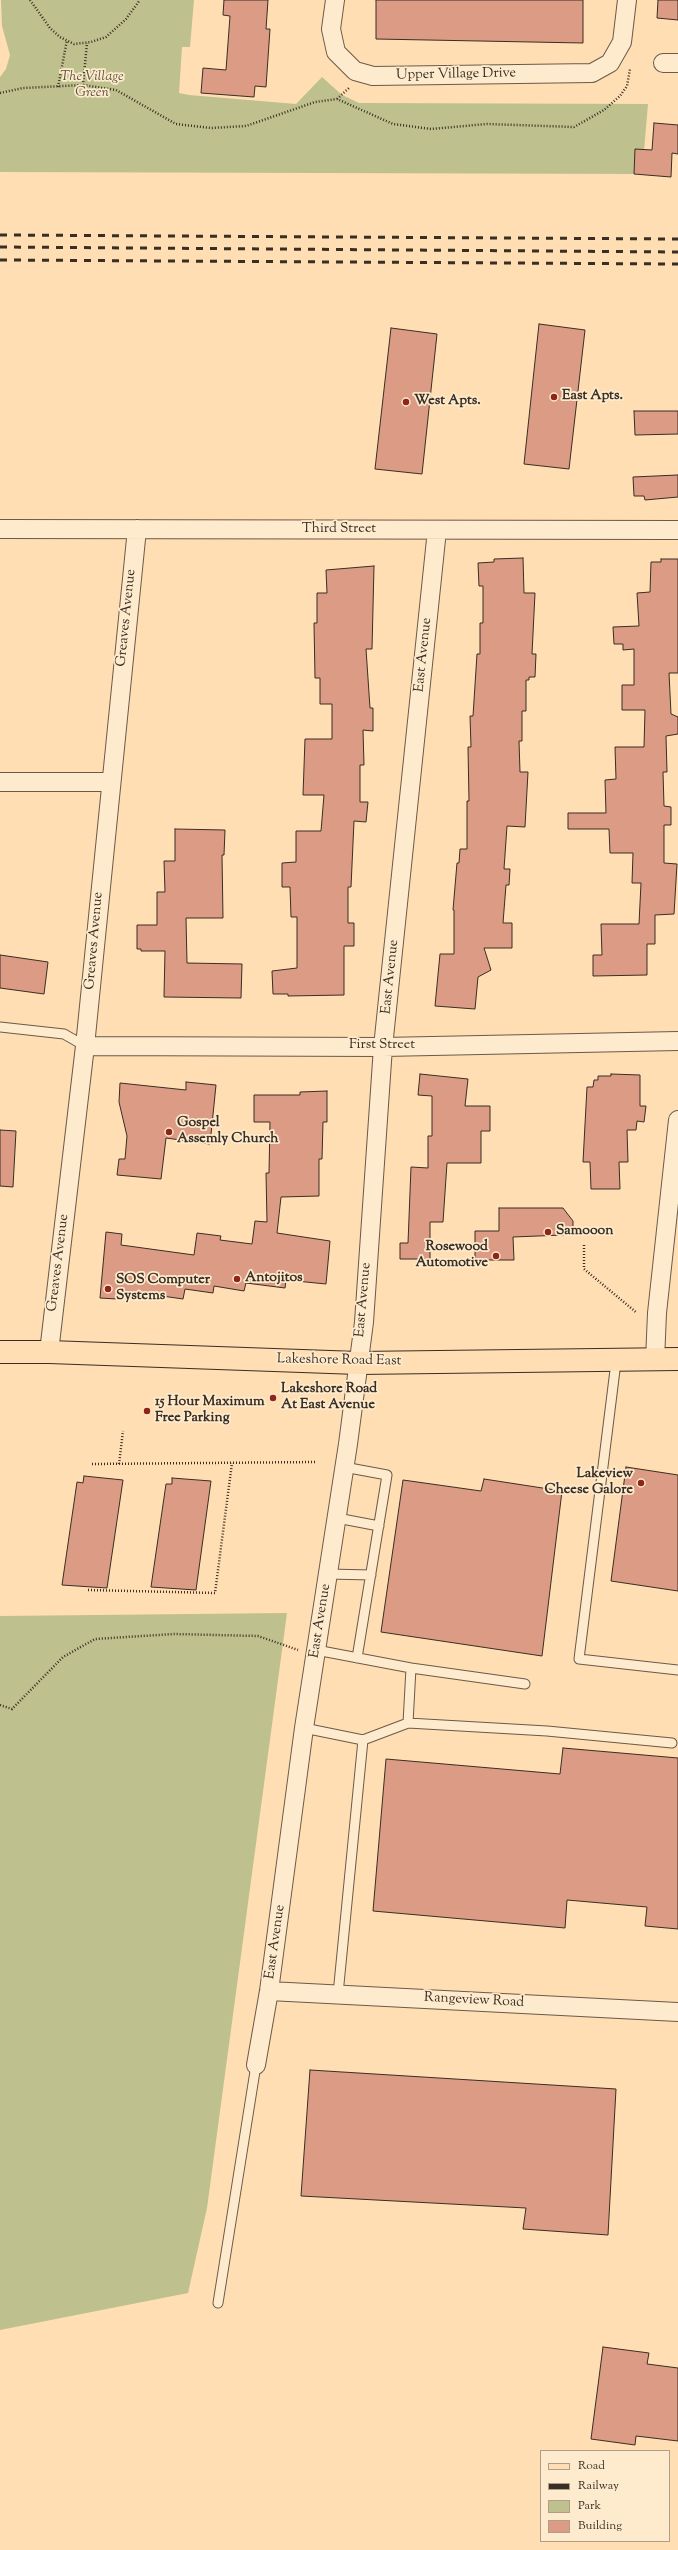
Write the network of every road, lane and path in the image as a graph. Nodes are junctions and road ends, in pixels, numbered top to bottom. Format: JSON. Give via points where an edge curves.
{"nodes":[{"id":1,"x":30,"y":0,"type":"edge"},
{"id":2,"x":140,"y":0,"type":"edge"},
{"id":3,"x":335,"y":0,"type":"edge"},
{"id":4,"x":627,"y":0,"type":"edge"},
{"id":5,"x":67,"y":40,"type":"junction"},
{"id":6,"x":87,"y":43,"type":"junction"},
{"id":7,"x":630,"y":66,"type":"dead end"},
{"id":8,"x":83,"y":85,"type":"junction"},
{"id":9,"x":58,"y":87,"type":"junction"},
{"id":10,"x":0,"y":93,"type":"edge"},
{"id":11,"x":0,"y":529,"type":"edge"},
{"id":12,"x":137,"y":529,"type":"junction"},
{"id":13,"x":437,"y":530,"type":"junction"},
{"id":14,"x":678,"y":530,"type":"edge"},
{"id":15,"x":0,"y":782,"type":"edge"},
{"id":16,"x":110,"y":782,"type":"junction"},
{"id":17,"x":0,"y":1027,"type":"edge"},
{"id":18,"x":678,"y":1041,"type":"edge"},
{"id":19,"x":85,"y":1046,"type":"junction"},
{"id":20,"x":383,"y":1047,"type":"junction"},
{"id":21,"x":678,"y":1120,"type":"edge"},
{"id":22,"x":584,"y":1245,"type":"dead end"},
{"id":23,"x":638,"y":1314,"type":"dead end"},
{"id":24,"x":0,"y":1352,"type":"edge"},
{"id":25,"x":49,"y":1352,"type":"junction"},
{"id":26,"x":678,"y":1359,"type":"edge"},
{"id":27,"x":655,"y":1360,"type":"junction"},
{"id":28,"x":616,"y":1362,"type":"junction"},
{"id":29,"x":358,"y":1363,"type":"junction"},
{"id":30,"x":123,"y":1431,"type":"dead end"},
{"id":31,"x":317,"y":1462,"type":"dead end"},
{"id":32,"x":232,"y":1463,"type":"junction"},
{"id":33,"x":92,"y":1464,"type":"dead end"},
{"id":34,"x":119,"y":1464,"type":"junction"},
{"id":35,"x":344,"y":1467,"type":"junction"},
{"id":36,"x":337,"y":1518,"type":"junction"},
{"id":37,"x":379,"y":1526,"type":"junction"},
{"id":38,"x":328,"y":1574,"type":"junction"},
{"id":39,"x":371,"y":1575,"type":"junction"},
{"id":40,"x":88,"y":1590,"type":"dead end"},
{"id":41,"x":293,"y":1650,"type":"dead end"},
{"id":42,"x":316,"y":1650,"type":"junction"},
{"id":43,"x":358,"y":1658,"type":"junction"},
{"id":44,"x":411,"y":1668,"type":"junction"},
{"id":45,"x":678,"y":1670,"type":"edge"},
{"id":46,"x":525,"y":1684,"type":"dead end"},
{"id":47,"x":0,"y":1705,"type":"edge"},
{"id":48,"x":408,"y":1723,"type":"junction"},
{"id":49,"x":304,"y":1728,"type":"junction"},
{"id":50,"x":363,"y":1740,"type":"junction"},
{"id":51,"x":672,"y":1743,"type":"dead end"},
{"id":52,"x":270,"y":1991,"type":"junction"},
{"id":53,"x":338,"y":1994,"type":"junction"},
{"id":54,"x":678,"y":2012,"type":"edge"},
{"id":55,"x":256,"y":2065,"type":"joint"},
{"id":56,"x":218,"y":2303,"type":"dead end"}],
"edges":[{"from":1,"to":5,"type":"path","via":[[50,28]]},
{"from":2,"to":6,"type":"path","via":[[126,19],[106,37]]},
{"from":3,"to":4,"type":"street","name":"Upper Village Drive","via":[[331,29],[336,52],[355,71],[373,76],[592,73],[610,63],[622,42]]},
{"from":5,"to":6,"type":"path","via":[[74,44]]},
{"from":5,"to":9,"type":"path"},
{"from":6,"to":8,"type":"path"},
{"from":7,"to":8,"type":"path","via":[[627,86],[620,96],[604,110],[574,126],[487,124],[431,129],[393,124],[337,99],[316,102],[246,126],[211,128],[176,124],[116,90]]},
{"from":8,"to":9,"type":"path"},
{"from":9,"to":10,"type":"path","via":[[23,88]]},
{"from":11,"to":12,"type":"street","name":"Third Street"},
{"from":12,"to":13,"type":"street","name":"Third Street"},
{"from":12,"to":16,"type":"street","name":"Greaves Avenue"},
{"from":13,"to":14,"type":"street","name":"Third Street"},
{"from":13,"to":20,"type":"street","name":"East Avenue"},
{"from":15,"to":16,"type":"street"},
{"from":16,"to":19,"type":"street","name":"Greaves Avenue"},
{"from":17,"to":19,"type":"lane","via":[[64,1034]]},
{"from":18,"to":20,"type":"street","name":"First Street"},
{"from":19,"to":20,"type":"street","name":"First Street"},
{"from":19,"to":25,"type":"street","name":"Greaves Avenue"},
{"from":20,"to":29,"type":"street","name":"East Avenue","via":[[364,1322]]},
{"from":21,"to":27,"type":"street","via":[[657,1313]]},
{"from":22,"to":23,"type":"path","via":[[584,1269]]},
{"from":24,"to":25,"type":"main road","name":"Lakeshore Road East"},
{"from":25,"to":29,"type":"main road","name":"Lakeshore Road East"},
{"from":26,"to":27,"type":"main road","name":"Lakeshore Road East"},
{"from":27,"to":28,"type":"main road","name":"Lakeshore Road East"},
{"from":28,"to":29,"type":"main road","name":"Lakeshore Road East"},
{"from":28,"to":45,"type":"lane","via":[[579,1659]]},
{"from":29,"to":35,"type":"street","name":"East Avenue"},
{"from":30,"to":34,"type":"path"},
{"from":31,"to":32,"type":"path"},
{"from":32,"to":34,"type":"path"},
{"from":32,"to":40,"type":"path","via":[[215,1593]]},
{"from":33,"to":34,"type":"path"},
{"from":35,"to":36,"type":"street","name":"East Avenue"},
{"from":35,"to":37,"type":"lane","via":[[387,1475]]},
{"from":36,"to":37,"type":"lane"},
{"from":36,"to":38,"type":"street","name":"East Avenue"},
{"from":37,"to":39,"type":"lane"},
{"from":38,"to":39,"type":"lane"},
{"from":38,"to":42,"type":"street","name":"East Avenue"},
{"from":39,"to":43,"type":"lane"},
{"from":41,"to":47,"type":"path","via":[[258,1636],[174,1634],[95,1639],[63,1657],[12,1709]]},
{"from":42,"to":43,"type":"lane"},
{"from":42,"to":49,"type":"street","name":"East Avenue"},
{"from":43,"to":44,"type":"lane"},
{"from":44,"to":46,"type":"lane"},
{"from":44,"to":48,"type":"lane"},
{"from":48,"to":50,"type":"lane"},
{"from":48,"to":51,"type":"lane","via":[[547,1731]]},
{"from":49,"to":50,"type":"lane"},
{"from":49,"to":52,"type":"street","name":"East Avenue"},
{"from":50,"to":53,"type":"lane"},
{"from":52,"to":53,"type":"street","name":"Rangeview Road"},
{"from":52,"to":55,"type":"street","name":"East Avenue"},
{"from":53,"to":54,"type":"street","name":"Rangeview Road"},
{"from":55,"to":56,"type":"lane"}]}
